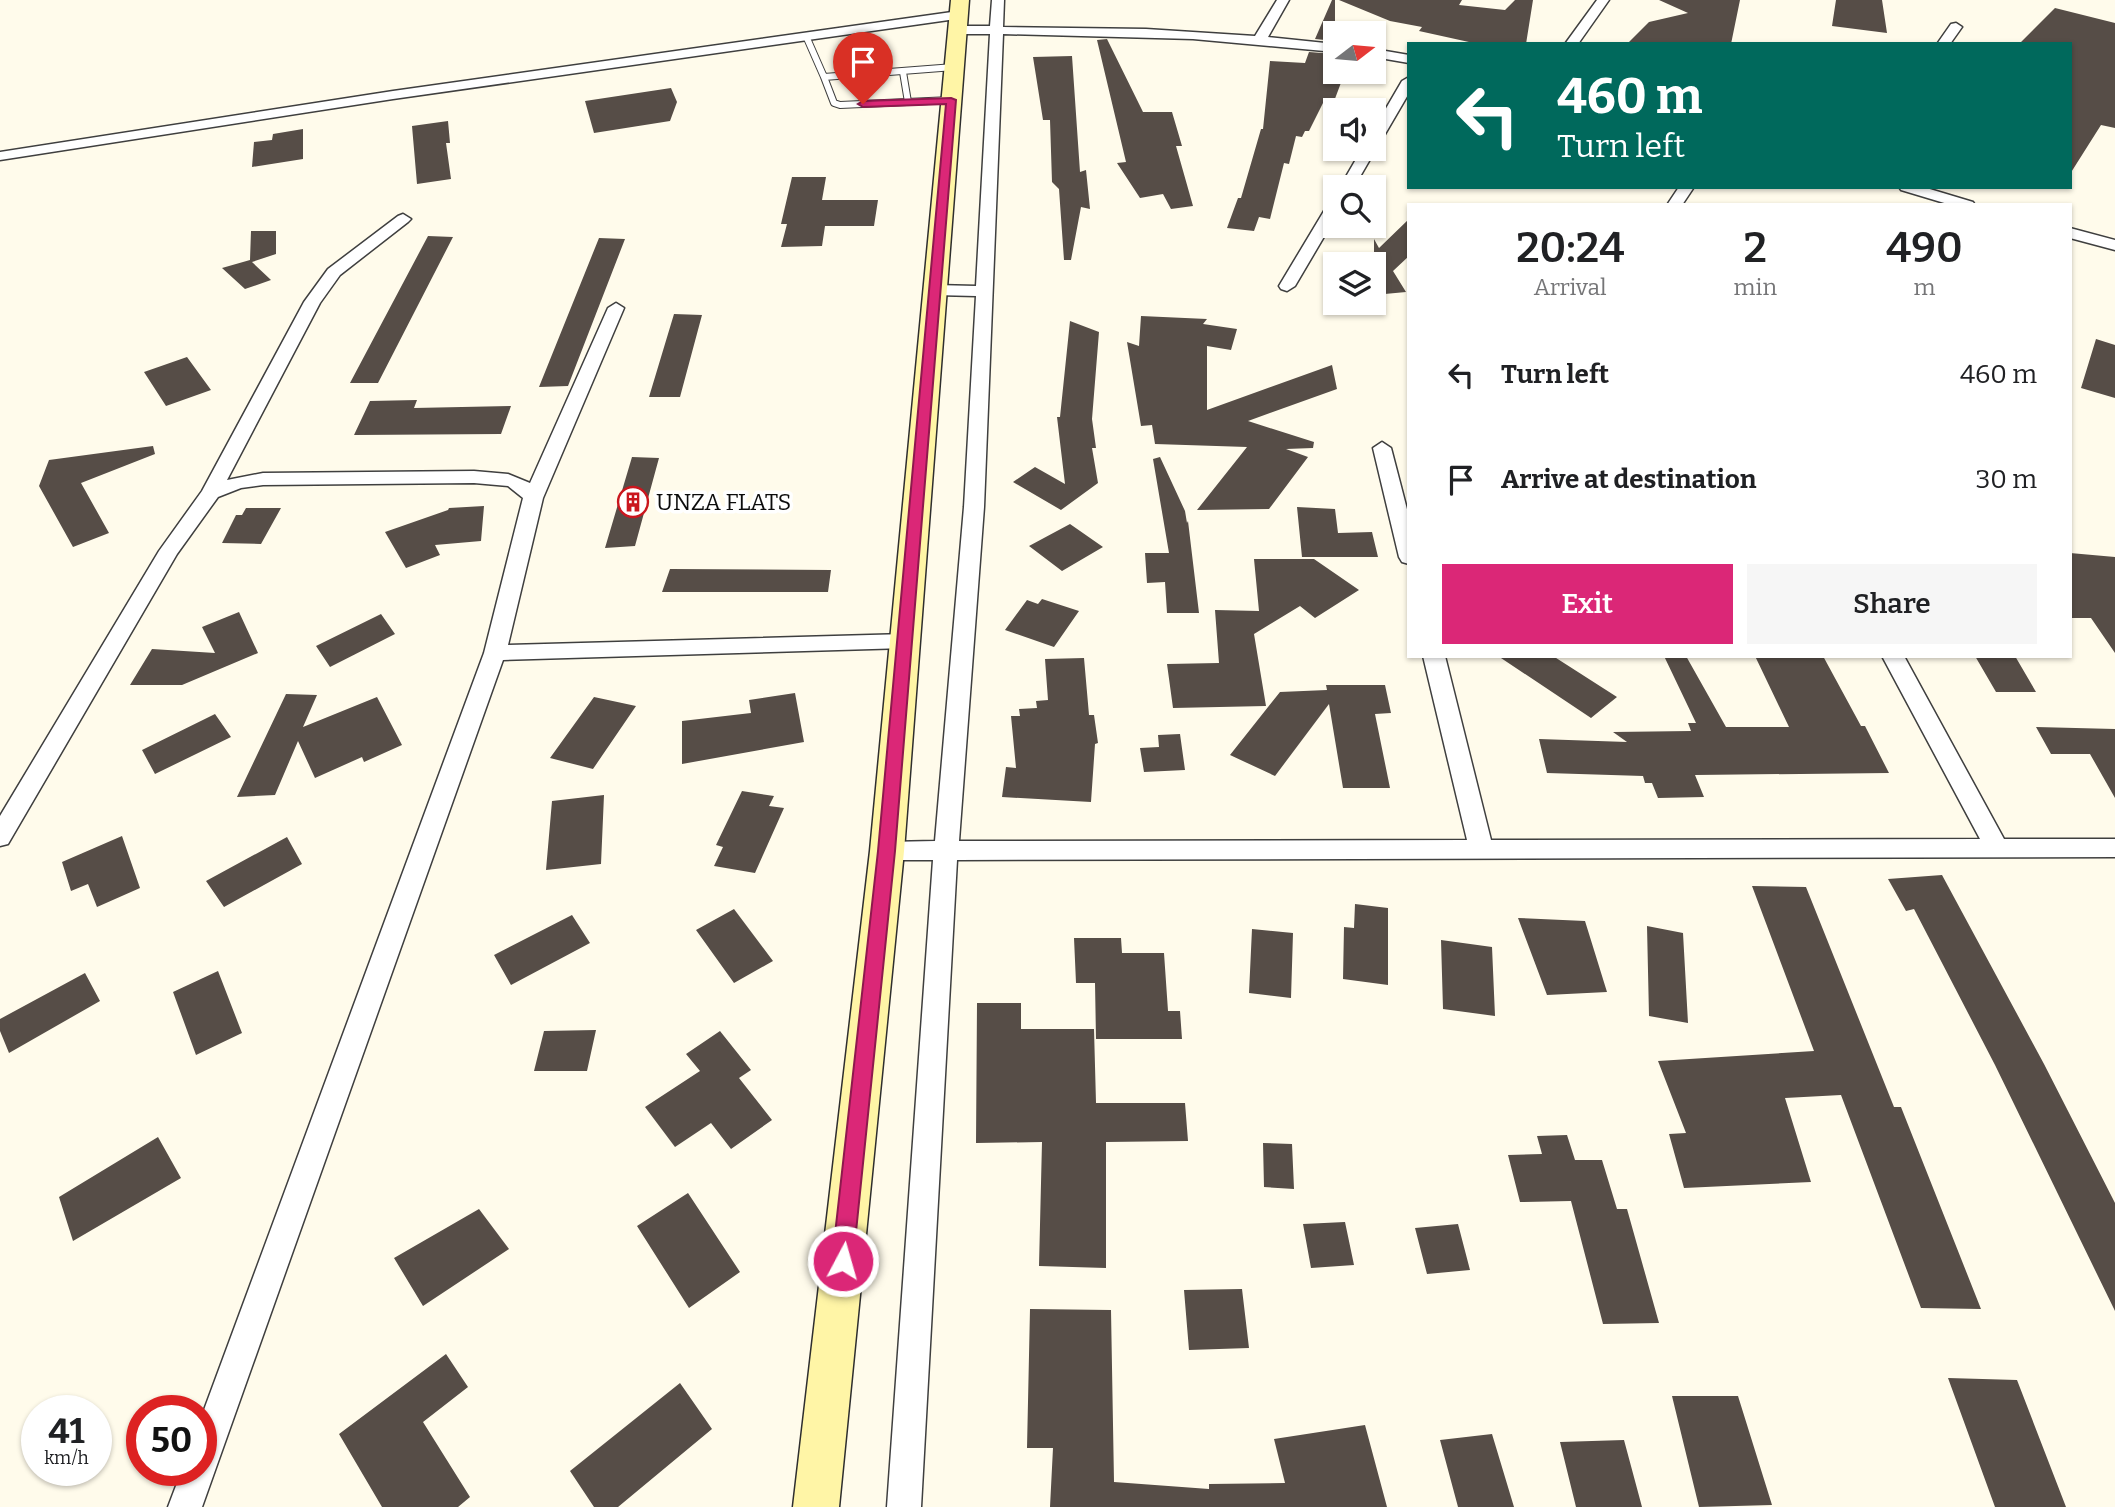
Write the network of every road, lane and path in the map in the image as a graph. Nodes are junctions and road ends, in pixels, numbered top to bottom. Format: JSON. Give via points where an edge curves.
{"nodes":[{"id":1,"x":998,"y":0,"type":"edge"},
{"id":2,"x":1283,"y":0,"type":"edge"},
{"id":3,"x":1602,"y":0,"type":"edge"},
{"id":4,"x":958,"y":15,"type":"edge"},
{"id":5,"x":1956,"y":27,"type":"dead end"},
{"id":6,"x":998,"y":30,"type":"junction"},
{"id":7,"x":806,"y":36,"type":"junction"},
{"id":8,"x":1260,"y":39,"type":"junction"},
{"id":9,"x":1572,"y":42,"type":"edge"},
{"id":10,"x":1945,"y":42,"type":"edge"},
{"id":11,"x":1323,"y":47,"type":"edge"},
{"id":12,"x":1386,"y":56,"type":"edge"},
{"id":13,"x":1407,"y":60,"type":"edge"},
{"id":14,"x":954,"y":67,"type":"junction"},
{"id":15,"x":903,"y":72,"type":"junction"},
{"id":16,"x":824,"y":77,"type":"junction"},
{"id":17,"x":1407,"y":84,"type":"edge"},
{"id":18,"x":951,"y":100,"type":"junction"},
{"id":19,"x":908,"y":102,"type":"junction"},
{"id":20,"x":1386,"y":120,"type":"edge"},
{"id":21,"x":0,"y":156,"type":"edge"},
{"id":22,"x":1913,"y":189,"type":"edge"},
{"id":23,"x":1961,"y":203,"type":"edge"},
{"id":24,"x":404,"y":219,"type":"dead end"},
{"id":25,"x":1323,"y":226,"type":"edge"},
{"id":26,"x":2072,"y":234,"type":"edge"},
{"id":27,"x":2115,"y":245,"type":"edge"},
{"id":28,"x":1287,"y":286,"type":"dead end"},
{"id":29,"x":935,"y":290,"type":"junction"},
{"id":30,"x":984,"y":291,"type":"junction"},
{"id":31,"x":616,"y":308,"type":"dead end"},
{"id":32,"x":1382,"y":448,"type":"dead end"},
{"id":33,"x":211,"y":494,"type":"junction"},
{"id":34,"x":533,"y":498,"type":"junction"},
{"id":35,"x":1407,"y":549,"type":"edge"},
{"id":36,"x":906,"y":641,"type":"junction"},
{"id":37,"x":495,"y":653,"type":"junction"},
{"id":38,"x":1434,"y":658,"type":"edge"},
{"id":39,"x":1894,"y":658,"type":"edge"},
{"id":40,"x":0,"y":837,"type":"edge"},
{"id":41,"x":2115,"y":848,"type":"edge"},
{"id":42,"x":1997,"y":849,"type":"junction"},
{"id":43,"x":946,"y":850,"type":"junction"},
{"id":44,"x":887,"y":851,"type":"junction"},
{"id":45,"x":1482,"y":851,"type":"junction"},
{"id":46,"x":217,"y":1418,"type":"edge"},
{"id":47,"x":192,"y":1486,"type":"edge"},
{"id":48,"x":185,"y":1507,"type":"edge"},
{"id":49,"x":816,"y":1507,"type":"edge"},
{"id":50,"x":904,"y":1507,"type":"edge"}],
"edges":[{"from":1,"to":6,"type":"street"},
{"from":2,"to":8,"type":"street"},
{"from":3,"to":9,"type":"street"},
{"from":4,"to":6,"type":"street"},
{"from":4,"to":7,"type":"street"},
{"from":4,"to":14,"type":"main road"},
{"from":5,"to":10,"type":"street"},
{"from":6,"to":8,"type":"street","via":[[1131,31]]},
{"from":6,"to":30,"type":"street"},
{"from":7,"to":16,"type":"lane"},
{"from":7,"to":21,"type":"street"},
{"from":8,"to":11,"type":"street"},
{"from":12,"to":13,"type":"street"},
{"from":14,"to":15,"type":"lane"},
{"from":14,"to":18,"type":"main road"},
{"from":15,"to":16,"type":"lane"},
{"from":15,"to":19,"type":"lane"},
{"from":16,"to":19,"type":"lane","via":[[834,103],[840,105]]},
{"from":17,"to":20,"type":"street"},
{"from":18,"to":19,"type":"lane"},
{"from":18,"to":29,"type":"main road"},
{"from":22,"to":23,"type":"street"},
{"from":24,"to":33,"type":"street","via":[[334,272],[312,302]]},
{"from":25,"to":28,"type":"street"},
{"from":26,"to":27,"type":"street"},
{"from":29,"to":30,"type":"street"},
{"from":29,"to":36,"type":"main road"},
{"from":30,"to":43,"type":"street","via":[[974,507]]},
{"from":31,"to":34,"type":"street"},
{"from":32,"to":35,"type":"street"},
{"from":33,"to":34,"type":"street","via":[[263,479],[474,477],[509,479],[525,485]]},
{"from":33,"to":40,"type":"street","via":[[169,551]]},
{"from":34,"to":37,"type":"street"},
{"from":36,"to":37,"type":"street"},
{"from":36,"to":44,"type":"main road"},
{"from":37,"to":46,"type":"street"},
{"from":38,"to":45,"type":"street"},
{"from":39,"to":42,"type":"street"},
{"from":41,"to":42,"type":"street"},
{"from":42,"to":45,"type":"street"},
{"from":43,"to":44,"type":"street"},
{"from":43,"to":45,"type":"street"},
{"from":43,"to":50,"type":"street"},
{"from":44,"to":49,"type":"main road"},
{"from":47,"to":48,"type":"street"}]}
